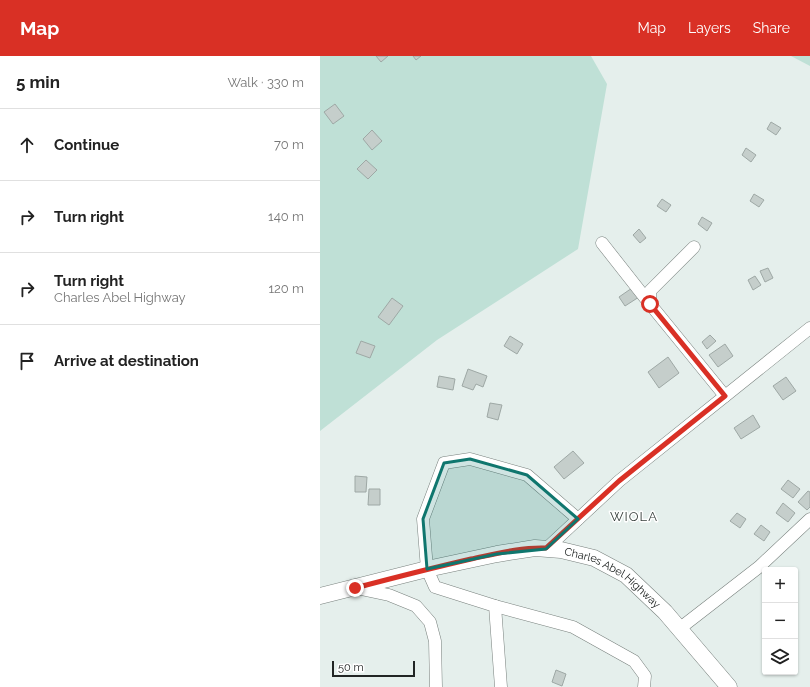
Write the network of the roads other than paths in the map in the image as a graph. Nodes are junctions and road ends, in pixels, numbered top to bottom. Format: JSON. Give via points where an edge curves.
{"nodes":[{"id":1,"x":602,"y":243,"type":"dead end"},
{"id":2,"x":694,"y":246,"type":"dead end"},
{"id":3,"x":650,"y":304,"type":"junction"},
{"id":4,"x":810,"y":328,"type":"edge"},
{"id":5,"x":725,"y":396,"type":"junction"},
{"id":6,"x":578,"y":519,"type":"junction"},
{"id":7,"x":810,"y":519,"type":"edge"},
{"id":8,"x":546,"y":548,"type":"junction"},
{"id":9,"x":427,"y":569,"type":"junction"},
{"id":10,"x":355,"y":588,"type":"junction"},
{"id":11,"x":320,"y":596,"type":"edge"},
{"id":12,"x":495,"y":606,"type":"junction"},
{"id":13,"x":679,"y":629,"type":"junction"},
{"id":14,"x":436,"y":687,"type":"edge"},
{"id":15,"x":501,"y":687,"type":"edge"},
{"id":16,"x":644,"y":687,"type":"edge"},
{"id":17,"x":729,"y":687,"type":"edge"}],
"edges":[{"from":1,"to":3,"type":"street"},
{"from":2,"to":3,"type":"street","via":[[650,291]]},
{"from":3,"to":5,"type":"street"},
{"from":4,"to":5,"type":"street"},
{"from":5,"to":6,"type":"street","via":[[619,481]]},
{"from":6,"to":8,"type":"street"},
{"from":6,"to":9,"type":"street","via":[[528,475],[470,459],[444,463],[423,519]]},
{"from":7,"to":13,"type":"street","via":[[759,567]]},
{"from":8,"to":9,"type":"main road","name":"Charles Abel Highway","via":[[497,554]]},
{"from":8,"to":13,"type":"main road","name":"Charles Abel Highway","via":[[594,558],[626,576],[665,612]]},
{"from":9,"to":10,"type":"main road","name":"Charles Abel Highway"},
{"from":9,"to":12,"type":"street","via":[[435,587]]},
{"from":10,"to":11,"type":"main road","name":"Charles Abel Highway"},
{"from":10,"to":14,"type":"street","via":[[389,595],[416,606],[430,622],[435,641]]},
{"from":12,"to":15,"type":"street"},
{"from":12,"to":16,"type":"street","via":[[573,627],[634,661],[645,676]]},
{"from":13,"to":17,"type":"main road","name":"Charles Abel Highway"}]}
